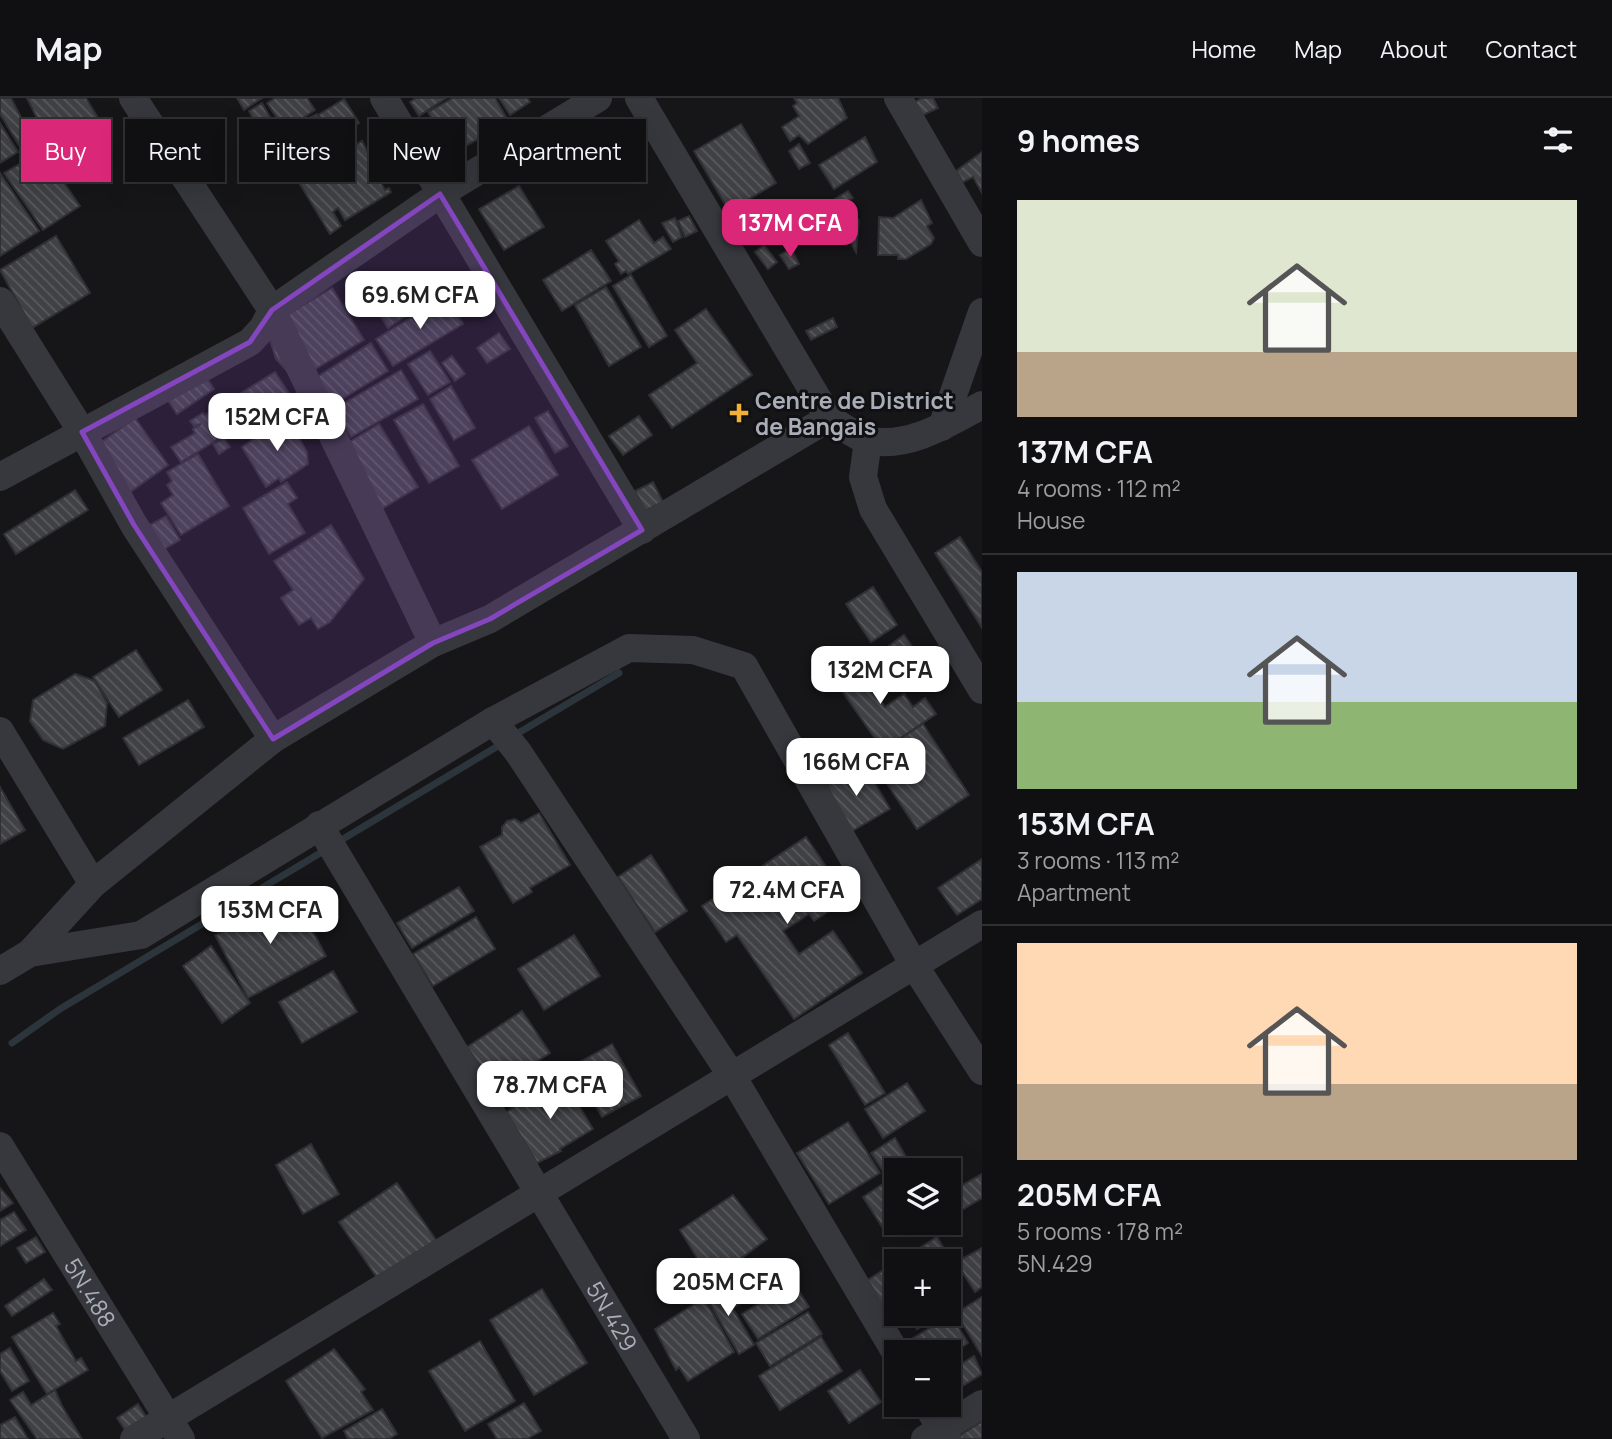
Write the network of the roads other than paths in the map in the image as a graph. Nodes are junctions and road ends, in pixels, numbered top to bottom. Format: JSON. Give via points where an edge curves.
{"nodes":[{"id":1,"x":133,"y":98,"type":"edge"},
{"id":2,"x":384,"y":98,"type":"edge"},
{"id":3,"x":598,"y":98,"type":"edge"},
{"id":4,"x":639,"y":98,"type":"edge"},
{"id":5,"x":898,"y":98,"type":"edge"},
{"id":6,"x":440,"y":194,"type":"junction"},
{"id":7,"x":982,"y":243,"type":"edge"},
{"id":8,"x":0,"y":301,"type":"edge"},
{"id":9,"x":272,"y":310,"type":"junction"},
{"id":10,"x":982,"y":312,"type":"edge"},
{"id":11,"x":982,"y":405,"type":"edge"},
{"id":12,"x":829,"y":418,"type":"junction"},
{"id":13,"x":942,"y":427,"type":"junction"},
{"id":14,"x":82,"y":432,"type":"junction"},
{"id":15,"x":867,"y":440,"type":"junction"},
{"id":16,"x":0,"y":477,"type":"edge"},
{"id":17,"x":642,"y":530,"type":"junction"},
{"id":18,"x":433,"y":643,"type":"junction"},
{"id":19,"x":980,"y":684,"type":"edge"},
{"id":20,"x":494,"y":721,"type":"junction"},
{"id":21,"x":0,"y":731,"type":"edge"},
{"id":22,"x":273,"y":739,"type":"junction"},
{"id":23,"x":319,"y":825,"type":"junction"},
{"id":24,"x":93,"y":884,"type":"junction"},
{"id":25,"x":982,"y":924,"type":"edge"},
{"id":26,"x":30,"y":953,"type":"junction"},
{"id":27,"x":914,"y":965,"type":"junction"},
{"id":28,"x":0,"y":971,"type":"edge"},
{"id":29,"x":982,"y":1071,"type":"edge"},
{"id":30,"x":732,"y":1076,"type":"junction"},
{"id":31,"x":0,"y":1146,"type":"edge"},
{"id":32,"x":539,"y":1193,"type":"junction"},
{"id":33,"x":888,"y":1340,"type":"edge"},
{"id":34,"x":982,"y":1404,"type":"edge"},
{"id":35,"x":935,"y":1428,"type":"edge"},
{"id":36,"x":175,"y":1429,"type":"edge"},
{"id":37,"x":134,"y":1439,"type":"edge"},
{"id":38,"x":686,"y":1439,"type":"edge"}],
"edges":[{"from":1,"to":9,"type":"street"},
{"from":2,"to":6,"type":"street"},
{"from":3,"to":6,"type":"street"},
{"from":4,"to":12,"type":"street"},
{"from":5,"to":7,"type":"street"},
{"from":6,"to":9,"type":"street"},
{"from":6,"to":17,"type":"street"},
{"from":8,"to":14,"type":"street"},
{"from":9,"to":14,"type":"street","via":[[250,342]]},
{"from":9,"to":18,"type":"street"},
{"from":10,"to":13,"type":"street"},
{"from":11,"to":13,"type":"street"},
{"from":12,"to":15,"type":"street"},
{"from":12,"to":17,"type":"street"},
{"from":13,"to":15,"type":"street","via":[[906,440]]},
{"from":14,"to":16,"type":"street"},
{"from":14,"to":22,"type":"street","via":[[134,524]]},
{"from":15,"to":19,"type":"street","via":[[863,477],[873,509]]},
{"from":17,"to":18,"type":"street","via":[[490,619]]},
{"from":18,"to":22,"type":"street"},
{"from":20,"to":23,"type":"street"},
{"from":20,"to":27,"type":"street","via":[[629,648],[693,650],[744,666]]},
{"from":20,"to":30,"type":"street"},
{"from":21,"to":24,"type":"street"},
{"from":22,"to":24,"type":"street"},
{"from":23,"to":26,"type":"street","via":[[141,935]]},
{"from":23,"to":32,"type":"street","name":"5N.429"},
{"from":24,"to":26,"type":"street"},
{"from":25,"to":27,"type":"street"},
{"from":26,"to":28,"type":"street"},
{"from":27,"to":29,"type":"street"},
{"from":27,"to":30,"type":"street"},
{"from":30,"to":32,"type":"street"},
{"from":30,"to":33,"type":"street"},
{"from":31,"to":36,"type":"street","name":"5N.488"},
{"from":32,"to":36,"type":"street"},
{"from":32,"to":38,"type":"street","name":"5N.429"},
{"from":34,"to":35,"type":"street"},
{"from":36,"to":37,"type":"street"}]}
